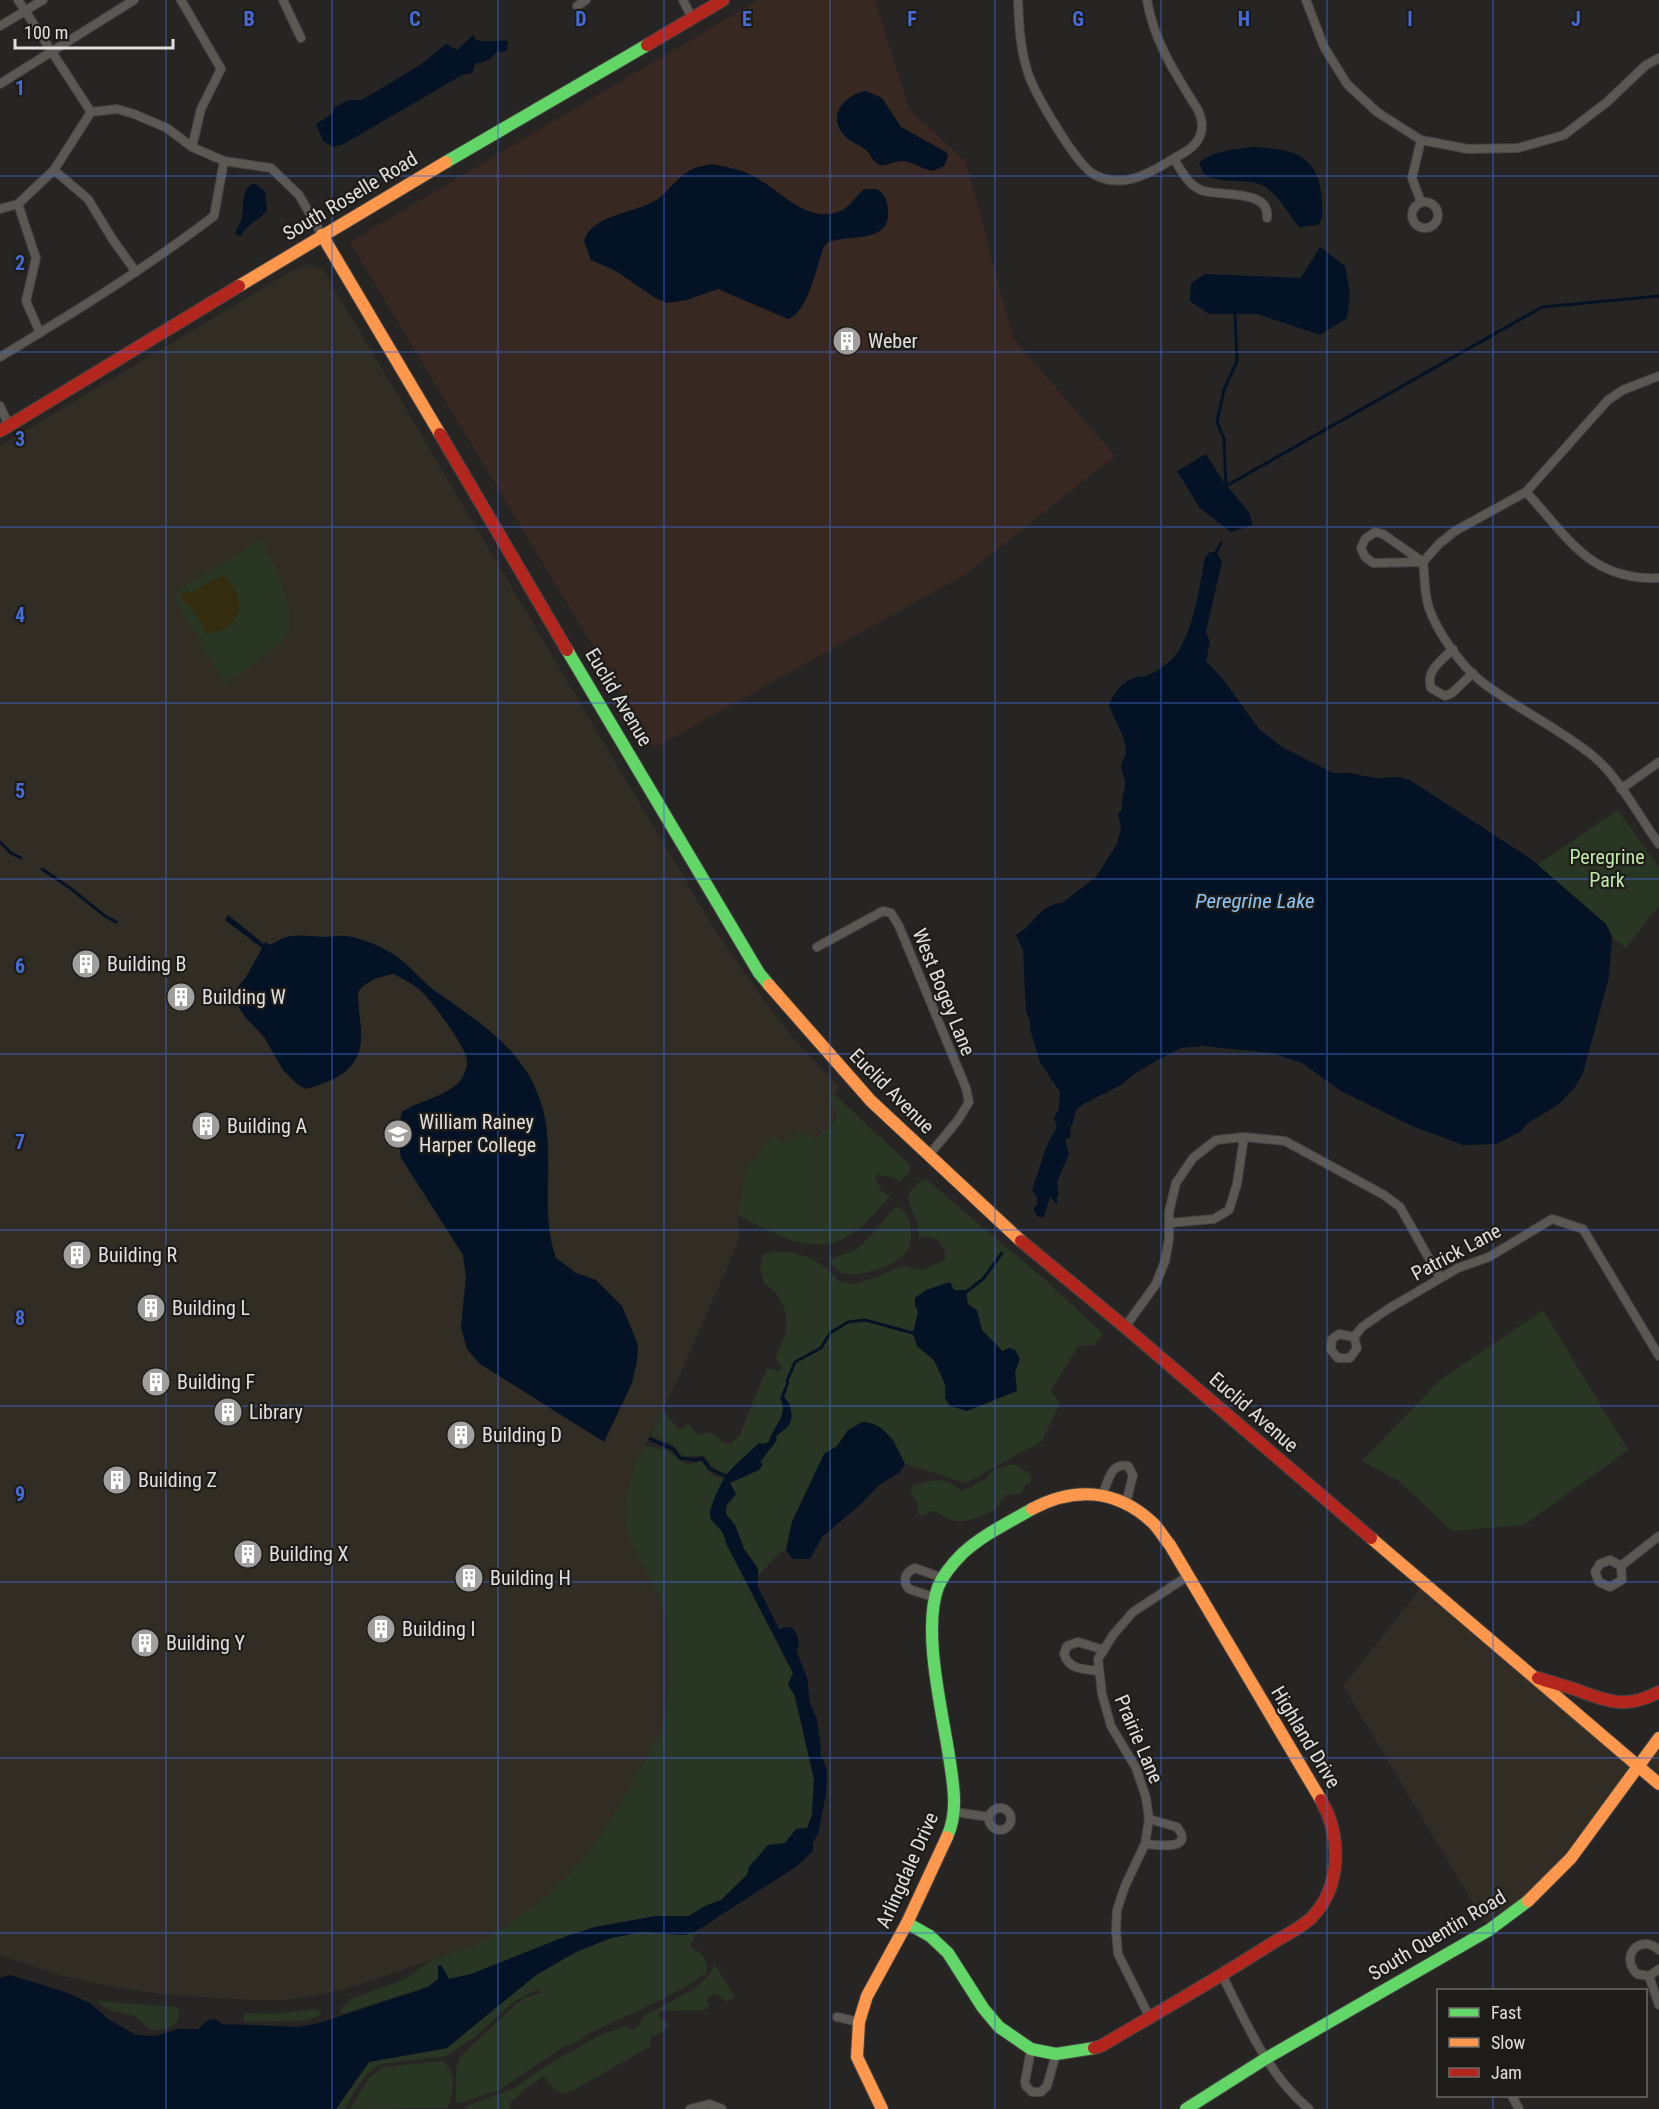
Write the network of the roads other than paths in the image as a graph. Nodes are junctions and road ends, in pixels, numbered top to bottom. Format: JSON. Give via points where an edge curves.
{"nodes":[{"id":1,"x":18,"y":0,"type":"edge"},
{"id":2,"x":43,"y":0,"type":"edge"},
{"id":3,"x":134,"y":0,"type":"edge"},
{"id":4,"x":182,"y":0,"type":"edge"},
{"id":5,"x":283,"y":0,"type":"edge"},
{"id":6,"x":586,"y":0,"type":"edge"},
{"id":7,"x":683,"y":0,"type":"edge"},
{"id":8,"x":723,"y":0,"type":"edge"},
{"id":9,"x":1018,"y":0,"type":"edge"},
{"id":10,"x":1147,"y":0,"type":"edge"},
{"id":11,"x":1306,"y":0,"type":"edge"},
{"id":12,"x":577,"y":6,"type":"dead end"},
{"id":13,"x":26,"y":10,"type":"junction"},
{"id":14,"x":692,"y":18,"type":"junction"},
{"id":15,"x":0,"y":26,"type":"edge"},
{"id":16,"x":301,"y":38,"type":"dead end"},
{"id":17,"x":52,"y":51,"type":"junction"},
{"id":18,"x":1659,"y":58,"type":"edge"},
{"id":19,"x":0,"y":84,"type":"edge"},
{"id":20,"x":91,"y":112,"type":"junction"},
{"id":21,"x":1421,"y":140,"type":"junction"},
{"id":22,"x":192,"y":147,"type":"junction"},
{"id":23,"x":1174,"y":159,"type":"junction"},
{"id":24,"x":224,"y":161,"type":"junction"},
{"id":25,"x":54,"y":170,"type":"junction"},
{"id":26,"x":1421,"y":202,"type":"dead end"},
{"id":27,"x":18,"y":204,"type":"junction"},
{"id":28,"x":0,"y":209,"type":"edge"},
{"id":29,"x":1268,"y":218,"type":"dead end"},
{"id":30,"x":322,"y":235,"type":"junction"},
{"id":31,"x":136,"y":272,"type":"junction"},
{"id":32,"x":40,"y":333,"type":"junction"},
{"id":33,"x":0,"y":357,"type":"edge"},
{"id":34,"x":1659,"y":376,"type":"edge"},
{"id":35,"x":0,"y":406,"type":"edge"},
{"id":36,"x":4,"y":429,"type":"edge"},
{"id":37,"x":1526,"y":492,"type":"junction"},
{"id":38,"x":1423,"y":562,"type":"junction"},
{"id":39,"x":1659,"y":578,"type":"edge"},
{"id":40,"x":1453,"y":649,"type":"junction"},
{"id":41,"x":1473,"y":673,"type":"junction"},
{"id":42,"x":1659,"y":762,"type":"edge"},
{"id":43,"x":1621,"y":789,"type":"junction"},
{"id":44,"x":1659,"y":844,"type":"edge"},
{"id":45,"x":817,"y":947,"type":"dead end"},
{"id":46,"x":1244,"y":1137,"type":"junction"},
{"id":47,"x":929,"y":1155,"type":"junction"},
{"id":48,"x":1169,"y":1223,"type":"junction"},
{"id":49,"x":1440,"y":1278,"type":"junction"},
{"id":50,"x":1125,"y":1327,"type":"junction"},
{"id":51,"x":1354,"y":1337,"type":"dead end"},
{"id":52,"x":1659,"y":1356,"type":"edge"},
{"id":53,"x":1103,"y":1494,"type":"junction"},
{"id":54,"x":1126,"y":1503,"type":"junction"},
{"id":55,"x":1659,"y":1536,"type":"edge"},
{"id":56,"x":1621,"y":1566,"type":"dead end"},
{"id":57,"x":1188,"y":1576,"type":"junction"},
{"id":58,"x":943,"y":1578,"type":"junction"},
{"id":59,"x":936,"y":1598,"type":"junction"},
{"id":60,"x":1104,"y":1650,"type":"junction"},
{"id":61,"x":1099,"y":1671,"type":"junction"},
{"id":62,"x":1533,"y":1677,"type":"junction"},
{"id":63,"x":1659,"y":1692,"type":"edge"},
{"id":64,"x":1659,"y":1738,"type":"edge"},
{"id":65,"x":1638,"y":1766,"type":"junction"},
{"id":66,"x":1659,"y":1784,"type":"edge"},
{"id":67,"x":955,"y":1812,"type":"junction"},
{"id":68,"x":989,"y":1816,"type":"dead end"},
{"id":69,"x":1149,"y":1819,"type":"junction"},
{"id":70,"x":1145,"y":1844,"type":"junction"},
{"id":71,"x":907,"y":1923,"type":"junction"},
{"id":72,"x":1659,"y":1950,"type":"edge"},
{"id":73,"x":1659,"y":1969,"type":"edge"},
{"id":74,"x":1222,"y":1975,"type":"junction"},
{"id":75,"x":1649,"y":1976,"type":"junction"},
{"id":76,"x":1659,"y":2005,"type":"edge"},
{"id":77,"x":837,"y":2017,"type":"dead end"},
{"id":78,"x":1150,"y":2018,"type":"junction"},
{"id":79,"x":859,"y":2022,"type":"junction"},
{"id":80,"x":1031,"y":2049,"type":"junction"},
{"id":81,"x":1056,"y":2054,"type":"junction"},
{"id":82,"x":1265,"y":2059,"type":"junction"},
{"id":83,"x":690,"y":2109,"type":"edge"},
{"id":84,"x":722,"y":2109,"type":"edge"},
{"id":85,"x":882,"y":2109,"type":"edge"},
{"id":86,"x":1186,"y":2109,"type":"edge"},
{"id":87,"x":1309,"y":2109,"type":"edge"}],
"edges":[{"from":1,"to":13,"type":"street"},
{"from":2,"to":13,"type":"street"},
{"from":3,"to":17,"type":"street"},
{"from":4,"to":22,"type":"street","via":[[221,69],[201,109]]},
{"from":5,"to":16,"type":"street"},
{"from":6,"to":12,"type":"street"},
{"from":7,"to":14,"type":"street"},
{"from":8,"to":14,"type":"main road","name":"South Roselle Road"},
{"from":9,"to":23,"type":"street","via":[[1021,43],[1029,76],[1082,164],[1095,175],[1119,181],[1145,176]]},
{"from":10,"to":23,"type":"street","via":[[1159,43],[1202,118],[1193,146]]},
{"from":11,"to":21,"type":"street","via":[[1324,47],[1347,84],[1377,112]]},
{"from":13,"to":15,"type":"street"},
{"from":13,"to":17,"type":"street"},
{"from":14,"to":30,"type":"main road","name":"South Roselle Road"},
{"from":17,"to":19,"type":"street"},
{"from":17,"to":20,"type":"street"},
{"from":18,"to":21,"type":"street","via":[[1564,135],[1518,148],[1468,149]]},
{"from":20,"to":22,"type":"street","via":[[117,109],[134,114]]},
{"from":20,"to":25,"type":"street"},
{"from":21,"to":26,"type":"street","via":[[1412,178]]},
{"from":22,"to":24,"type":"street"},
{"from":23,"to":29,"type":"street","via":[[1194,186],[1202,191],[1258,200]]},
{"from":24,"to":30,"type":"street","via":[[271,168],[298,195]]},
{"from":24,"to":31,"type":"street","via":[[214,216]]},
{"from":25,"to":27,"type":"street"},
{"from":25,"to":31,"type":"street","via":[[88,199]]},
{"from":27,"to":28,"type":"street"},
{"from":27,"to":32,"type":"street","via":[[36,258],[26,301]]},
{"from":30,"to":36,"type":"main road","name":"South Roselle Road"},
{"from":30,"to":47,"type":"main road","name":"Euclid Avenue","via":[[759,973],[871,1101]]},
{"from":31,"to":32,"type":"street"},
{"from":32,"to":33,"type":"street"},
{"from":34,"to":37,"type":"street","via":[[1608,400]]},
{"from":35,"to":36,"type":"street"},
{"from":37,"to":38,"type":"street","via":[[1455,531]]},
{"from":37,"to":39,"type":"street","via":[[1583,555],[1602,568],[1638,579]]},
{"from":38,"to":38,"type":"street","via":[[1375,532],[1361,548],[1373,563]]},
{"from":38,"to":40,"type":"street","via":[[1428,607]]},
{"from":40,"to":41,"type":"street"},
{"from":40,"to":41,"type":"street","via":[[1432,670],[1428,681],[1431,688],[1445,696]]},
{"from":41,"to":43,"type":"street","via":[[1595,758]]},
{"from":42,"to":43,"type":"street"},
{"from":43,"to":44,"type":"street"},
{"from":45,"to":47,"type":"street","name":"West Bogey Lane","via":[[883,910],[899,926],[969,1102]]},
{"from":46,"to":48,"type":"street","via":[[1216,1140],[1193,1158],[1176,1183]]},
{"from":46,"to":48,"type":"street","via":[[1229,1210],[1214,1219]]},
{"from":46,"to":49,"type":"street","via":[[1286,1142],[1384,1195],[1400,1207]]},
{"from":47,"to":50,"type":"main road","name":"Euclid Avenue","via":[[1008,1230]]},
{"from":48,"to":50,"type":"street","via":[[1165,1261],[1156,1284]]},
{"from":49,"to":51,"type":"street","name":"Patrick Lane","via":[[1362,1326]]},
{"from":49,"to":52,"type":"street","name":"Patrick Lane","via":[[1489,1257],[1551,1220],[1582,1229]]},
{"from":50,"to":62,"type":"main road","name":"Euclid Avenue"},
{"from":53,"to":54,"type":"main road","name":"Highland Drive"},
{"from":53,"to":54,"type":"street","via":[[1114,1468],[1128,1466],[1133,1475]]},
{"from":53,"to":58,"type":"main road","name":"Arlingdale Drive","via":[[1066,1495],[1035,1507],[978,1541]]},
{"from":54,"to":57,"type":"main road","name":"Highland Drive","via":[[1153,1523]]},
{"from":55,"to":56,"type":"street"},
{"from":57,"to":60,"type":"street","name":"Prairie Lane","via":[[1133,1612]]},
{"from":57,"to":74,"type":"main road","name":"Highland Drive","via":[[1328,1812],[1336,1846],[1336,1871],[1330,1891],[1313,1917]]},
{"from":58,"to":59,"type":"main road","name":"Arlingdale Drive"},
{"from":58,"to":59,"type":"street","via":[[915,1568],[906,1577],[909,1589]]},
{"from":59,"to":67,"type":"main road","name":"Arlingdale Drive","via":[[933,1649]]},
{"from":60,"to":61,"type":"street","name":"Prairie Lane","via":[[1098,1659]]},
{"from":60,"to":61,"type":"street","via":[[1078,1642],[1067,1646],[1064,1654],[1076,1668]]},
{"from":61,"to":69,"type":"street","name":"Prairie Lane","via":[[1111,1726],[1136,1768]]},
{"from":62,"to":63,"type":"main road","via":[[1621,1704]]},
{"from":62,"to":65,"type":"main road","name":"Euclid Avenue"},
{"from":64,"to":65,"type":"main road","name":"South Quentin Road"},
{"from":65,"to":66,"type":"main road","name":"Euclid Avenue"},
{"from":65,"to":82,"type":"main road","name":"South Quentin Road","via":[[1571,1858],[1534,1897],[1489,1930]]},
{"from":67,"to":68,"type":"street"},
{"from":67,"to":71,"type":"main road","name":"Arlingdale Drive"},
{"from":69,"to":70,"type":"street","name":"Prairie Lane"},
{"from":69,"to":70,"type":"street","via":[[1177,1827],[1181,1838],[1173,1846]]},
{"from":70,"to":78,"type":"street","name":"Prairie Lane","via":[[1125,1886],[1117,1910],[1116,1930],[1118,1954]]},
{"from":71,"to":79,"type":"main road","name":"Arlingdale Drive","via":[[867,1996]]},
{"from":71,"to":80,"type":"main road","name":"Highland Drive","via":[[930,1936],[948,1953],[999,2027]]},
{"from":72,"to":75,"type":"street","via":[[1642,1944],[1632,1951],[1633,1969]]},
{"from":73,"to":75,"type":"street"},
{"from":74,"to":78,"type":"main road","name":"Highland Drive"},
{"from":74,"to":82,"type":"street"},
{"from":75,"to":76,"type":"street"},
{"from":77,"to":79,"type":"street"},
{"from":78,"to":81,"type":"main road","name":"Highland Drive","via":[[1101,2046]]},
{"from":79,"to":85,"type":"main road","name":"Arlingdale Drive","via":[[857,2057]]},
{"from":80,"to":81,"type":"main road","name":"Highland Drive"},
{"from":80,"to":81,"type":"street","via":[[1025,2082],[1032,2092],[1041,2092],[1047,2086]]},
{"from":82,"to":86,"type":"main road","name":"South Quentin Road"},
{"from":82,"to":87,"type":"street","via":[[1292,2095]]},
{"from":83,"to":84,"type":"street","via":[[709,2104]]}]}
